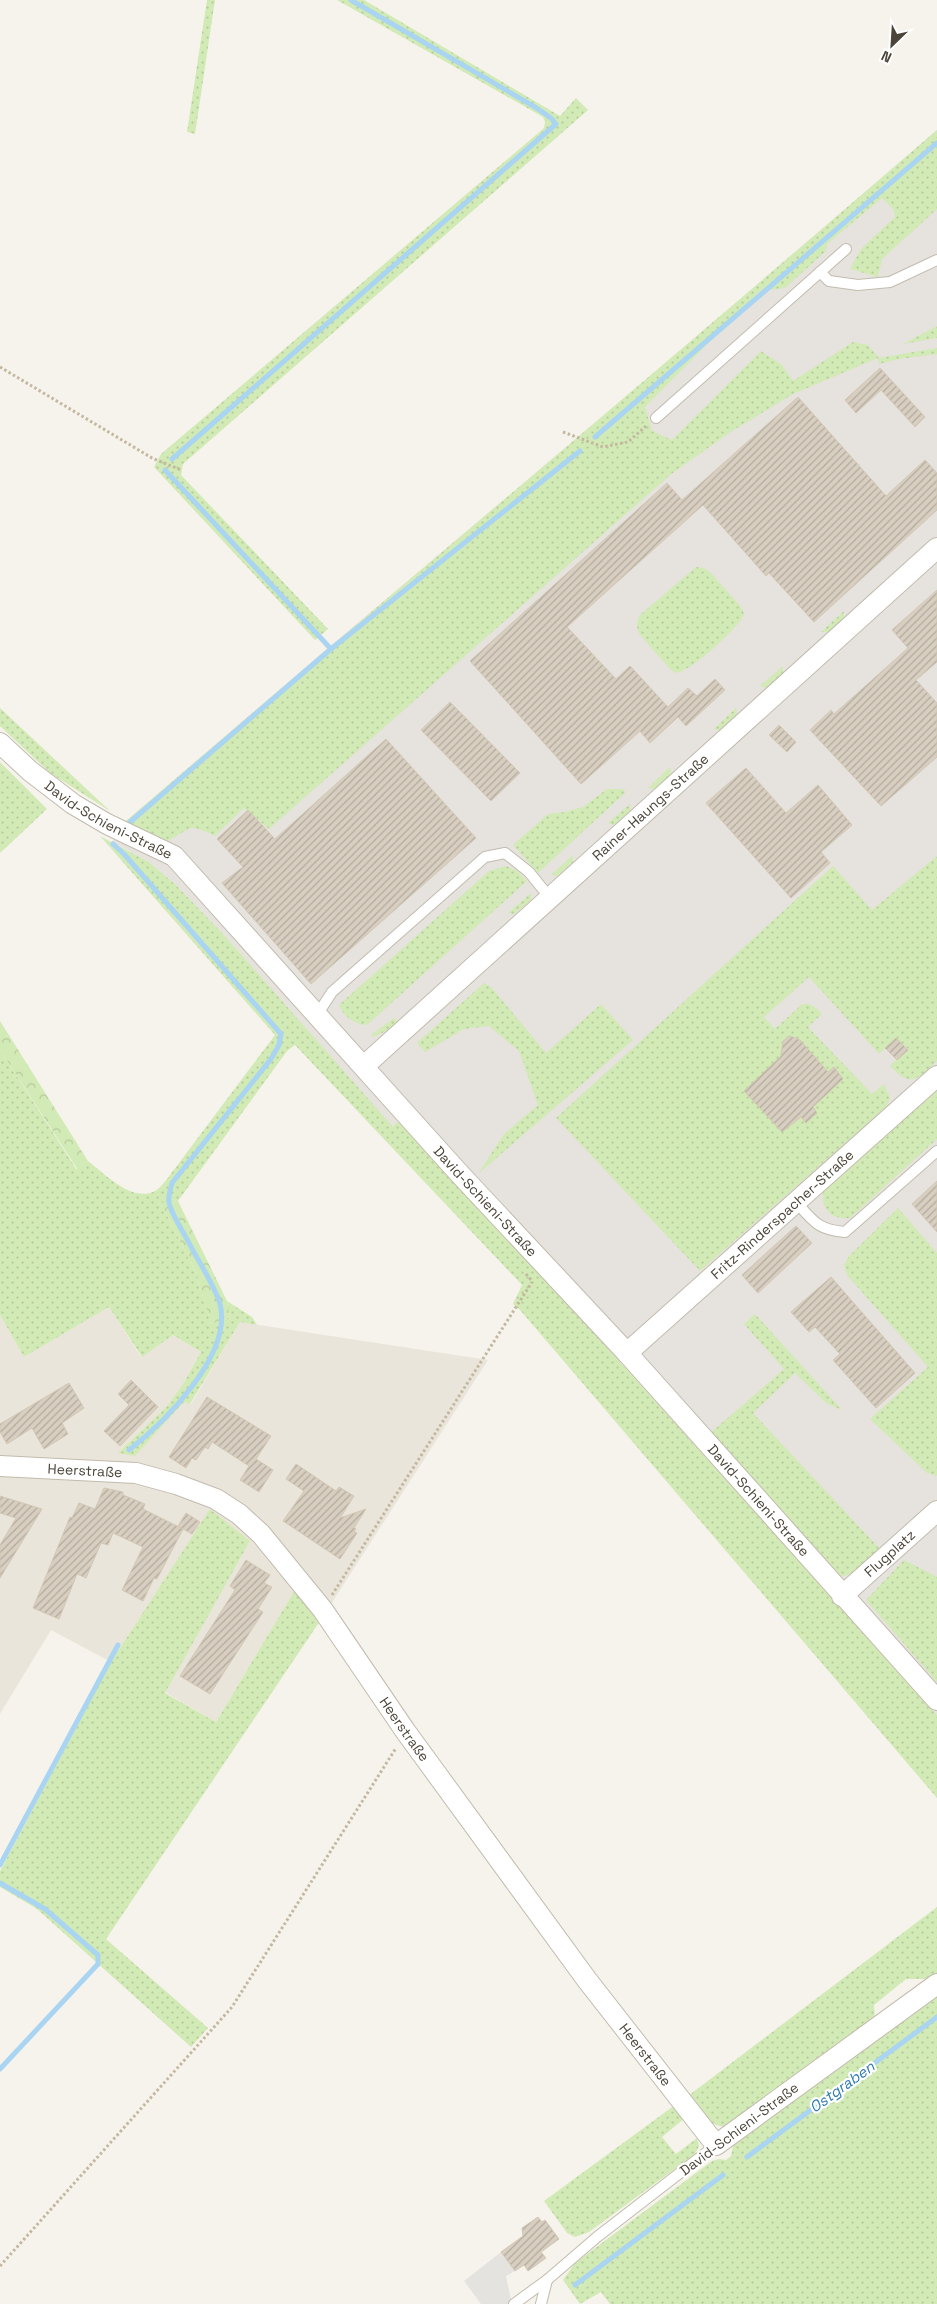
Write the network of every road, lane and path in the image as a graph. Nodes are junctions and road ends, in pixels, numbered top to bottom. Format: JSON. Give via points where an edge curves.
{"nodes":[{"id":1,"x":846,"y":249,"type":"dead end"},
{"id":2,"x":937,"y":260,"type":"edge"},
{"id":3,"x":820,"y":272,"type":"junction"},
{"id":4,"x":0,"y":368,"type":"edge"},
{"id":5,"x":656,"y":418,"type":"joint"},
{"id":6,"x":563,"y":432,"type":"dead end"},
{"id":7,"x":182,"y":470,"type":"dead end"},
{"id":8,"x":937,"y":548,"type":"edge"},
{"id":9,"x":0,"y":743,"type":"edge"},
{"id":10,"x":550,"y":898,"type":"junction"},
{"id":11,"x":318,"y":1015,"type":"junction"},
{"id":12,"x":364,"y":1066,"type":"junction"},
{"id":13,"x":937,"y":1076,"type":"edge"},
{"id":14,"x":937,"y":1152,"type":"edge"},
{"id":15,"x":796,"y":1202,"type":"junction"},
{"id":16,"x":544,"y":1264,"type":"junction"},
{"id":17,"x":519,"y":1267,"type":"dead end"},
{"id":18,"x":532,"y":1281,"type":"junction"},
{"id":19,"x":627,"y":1353,"type":"junction"},
{"id":20,"x":0,"y":1466,"type":"edge"},
{"id":21,"x":937,"y":1511,"type":"edge"},
{"id":22,"x":842,"y":1596,"type":"junction"},
{"id":23,"x":322,"y":1610,"type":"junction"},
{"id":24,"x":937,"y":1700,"type":"edge"},
{"id":25,"x":406,"y":1732,"type":"junction"},
{"id":26,"x":937,"y":1984,"type":"edge"},
{"id":27,"x":716,"y":2145,"type":"junction"},
{"id":28,"x":0,"y":2266,"type":"edge"},
{"id":29,"x":546,"y":2280,"type":"junction"},
{"id":30,"x":514,"y":2304,"type":"edge"},
{"id":31,"x":542,"y":2304,"type":"edge"}],
"edges":[{"from":1,"to":3,"type":"lane"},
{"from":2,"to":3,"type":"lane","via":[[890,282],[858,285],[829,281]]},
{"from":3,"to":5,"type":"lane"},
{"from":4,"to":7,"type":"path","via":[[152,458]]},
{"from":5,"to":6,"type":"path","via":[[628,442],[603,447]]},
{"from":8,"to":10,"type":"street","name":"Rainer-Haungs-Straße"},
{"from":9,"to":11,"type":"street","name":"David-Schieni-Straße","via":[[73,804],[174,856]]},
{"from":10,"to":11,"type":"lane","via":[[529,872],[506,853],[485,857],[332,992]]},
{"from":10,"to":12,"type":"street","name":"Rainer-Haungs-Straße"},
{"from":11,"to":12,"type":"street","name":"David-Schieni-Straße"},
{"from":12,"to":16,"type":"street","name":"David-Schieni-Straße"},
{"from":13,"to":15,"type":"street","name":"Fritz-Rinderspacher-Straße"},
{"from":14,"to":15,"type":"lane","via":[[845,1232],[829,1231],[815,1223]]},
{"from":15,"to":19,"type":"street","name":"Fritz-Rinderspacher-Straße"},
{"from":16,"to":18,"type":"path"},
{"from":16,"to":19,"type":"street","name":"David-Schieni-Straße"},
{"from":17,"to":18,"type":"path"},
{"from":18,"to":23,"type":"path"},
{"from":19,"to":22,"type":"street","name":"David-Schieni-Straße"},
{"from":20,"to":23,"type":"street","name":"Heerstraße","via":[[136,1473],[216,1499],[261,1534]]},
{"from":21,"to":22,"type":"street","name":"Flugplatz"},
{"from":22,"to":24,"type":"street","name":"David-Schieni-Straße"},
{"from":23,"to":25,"type":"street","name":"Heerstraße"},
{"from":25,"to":27,"type":"street","name":"Heerstraße","via":[[587,1980]]},
{"from":25,"to":28,"type":"path","via":[[232,2007]]},
{"from":26,"to":27,"type":"street","name":"David-Schieni-Straße"},
{"from":27,"to":29,"type":"lane","name":"David-Schieni-Straße"},
{"from":29,"to":30,"type":"lane","name":"David-Schieni-Straße"},
{"from":29,"to":31,"type":"lane"}]}
